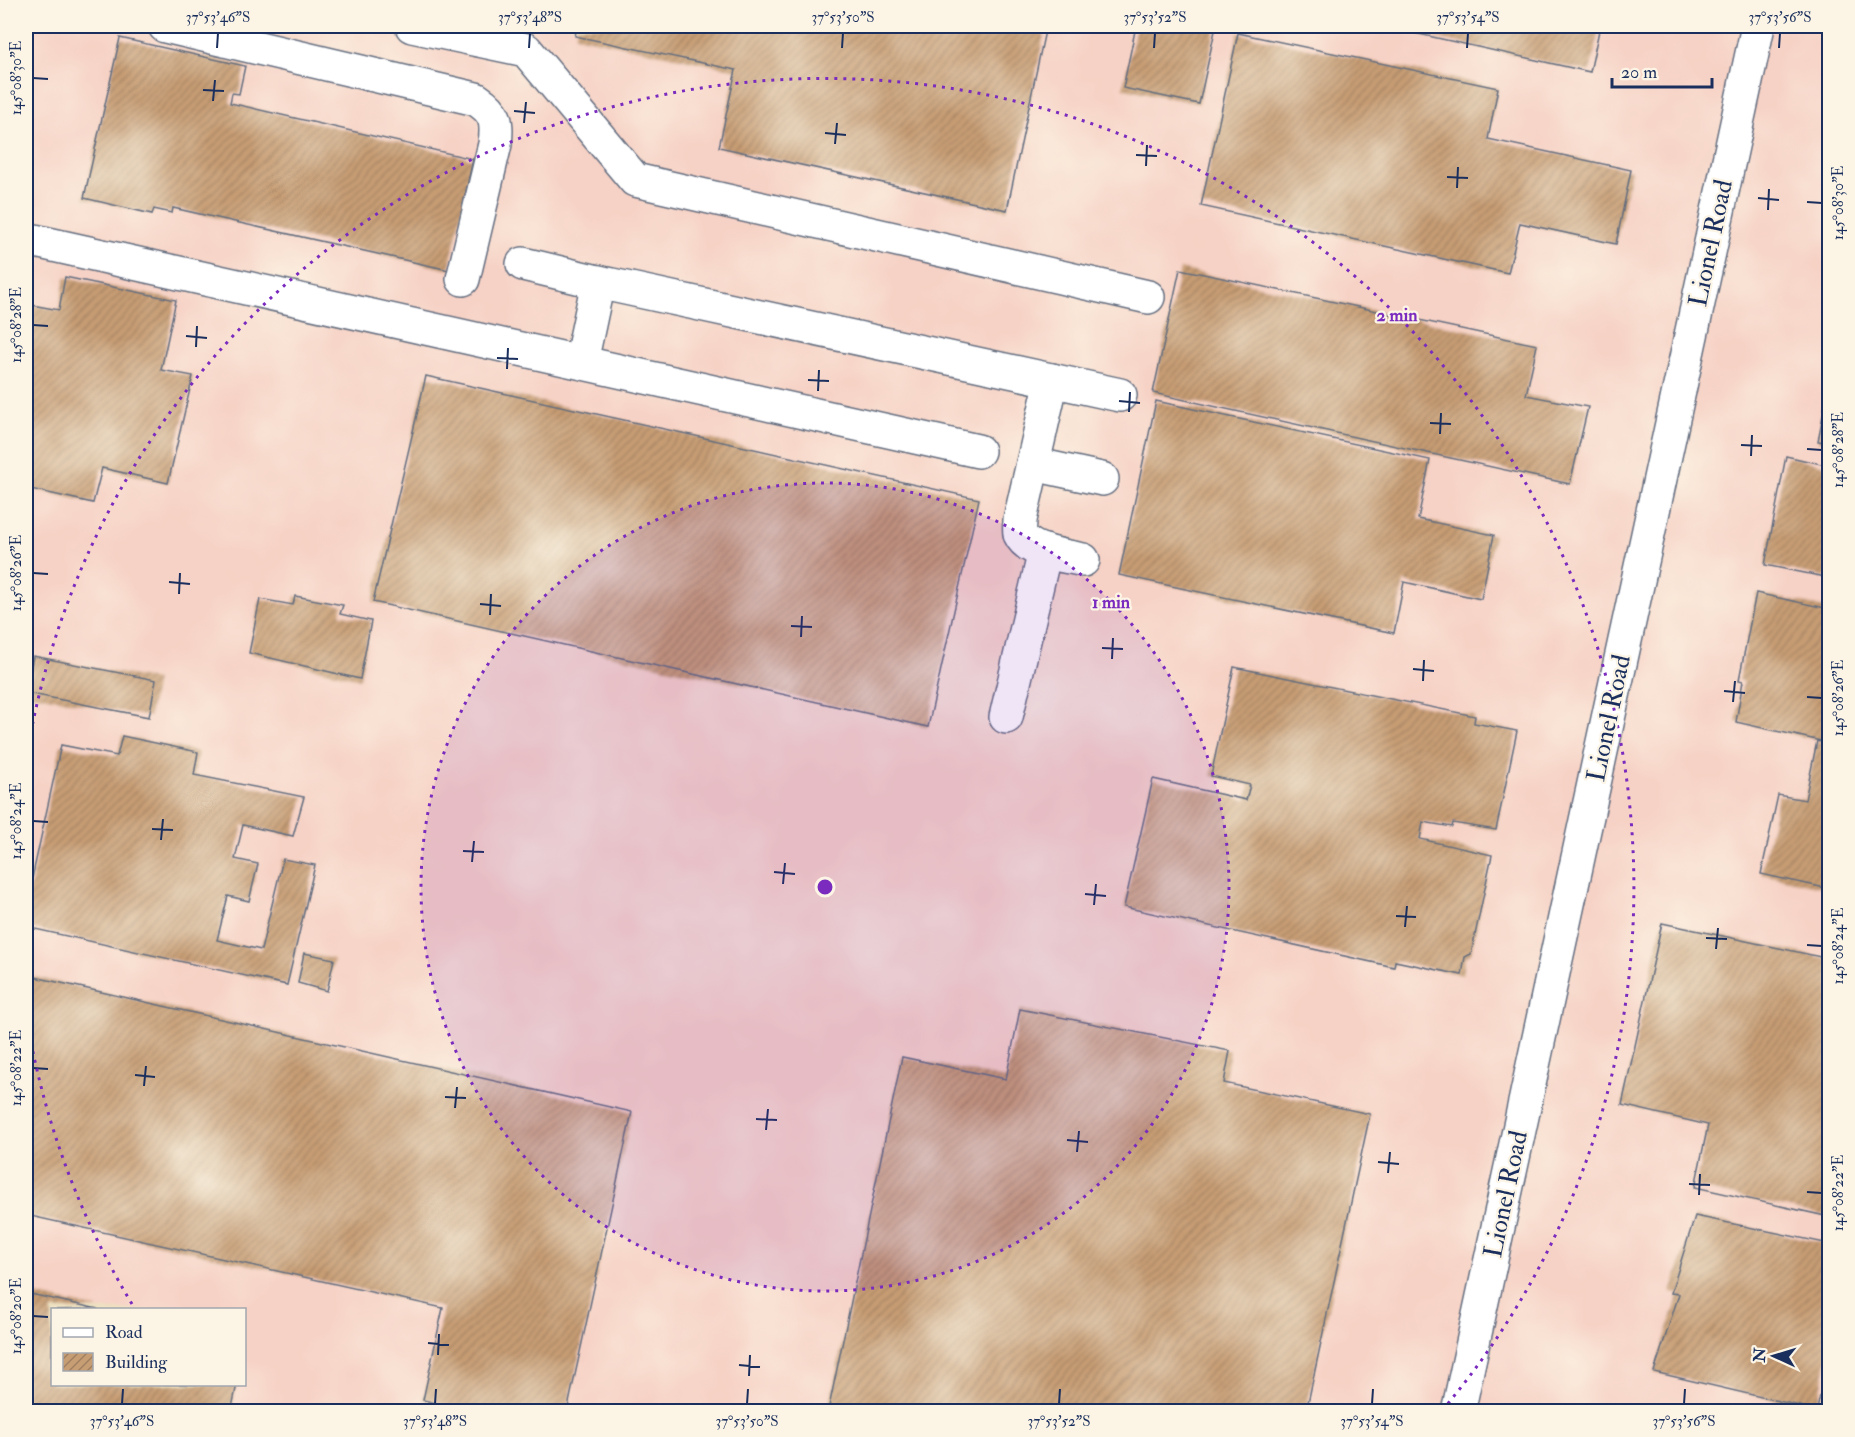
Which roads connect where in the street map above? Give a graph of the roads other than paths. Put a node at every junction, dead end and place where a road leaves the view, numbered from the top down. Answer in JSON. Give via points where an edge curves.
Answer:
{"nodes":[{"id":1,"x":165,"y":26,"type":"edge"},
{"id":2,"x":412,"y":26,"type":"edge"},
{"id":3,"x":1758,"y":26,"type":"edge"},
{"id":4,"x":528,"y":38,"type":"edge"},
{"id":5,"x":26,"y":239,"type":"edge"},
{"id":6,"x":524,"y":264,"type":"dead end"},
{"id":7,"x":463,"y":279,"type":"dead end"},
{"id":8,"x":598,"y":282,"type":"junction"},
{"id":9,"x":1148,"y":297,"type":"dead end"},
{"id":10,"x":581,"y":362,"type":"junction"},
{"id":11,"x":1052,"y":380,"type":"junction"},
{"id":12,"x":1120,"y":395,"type":"dead end"},
{"id":13,"x":978,"y":451,"type":"dead end"},
{"id":14,"x":1033,"y":464,"type":"junction"},
{"id":15,"x":1102,"y":479,"type":"dead end"},
{"id":16,"x":1045,"y":551,"type":"junction"},
{"id":17,"x":1083,"y":560,"type":"dead end"},
{"id":18,"x":1006,"y":717,"type":"dead end"},
{"id":19,"x":1458,"y":1412,"type":"edge"}],
"edges":[{"from":1,"to":7,"type":"street","via":[[476,99],[488,107],[495,117],[495,144]]},
{"from":2,"to":4,"type":"street"},
{"from":3,"to":19,"type":"street","name":"Lionel Road"},
{"from":4,"to":9,"type":"street","via":[[635,180]]},
{"from":5,"to":10,"type":"street"},
{"from":6,"to":8,"type":"street"},
{"from":8,"to":10,"type":"street"},
{"from":8,"to":11,"type":"street"},
{"from":10,"to":13,"type":"street"},
{"from":11,"to":12,"type":"street"},
{"from":11,"to":14,"type":"street"},
{"from":14,"to":15,"type":"street"},
{"from":14,"to":16,"type":"street","via":[[1019,532],[1026,543]]},
{"from":16,"to":17,"type":"street"},
{"from":16,"to":18,"type":"street"}]}
